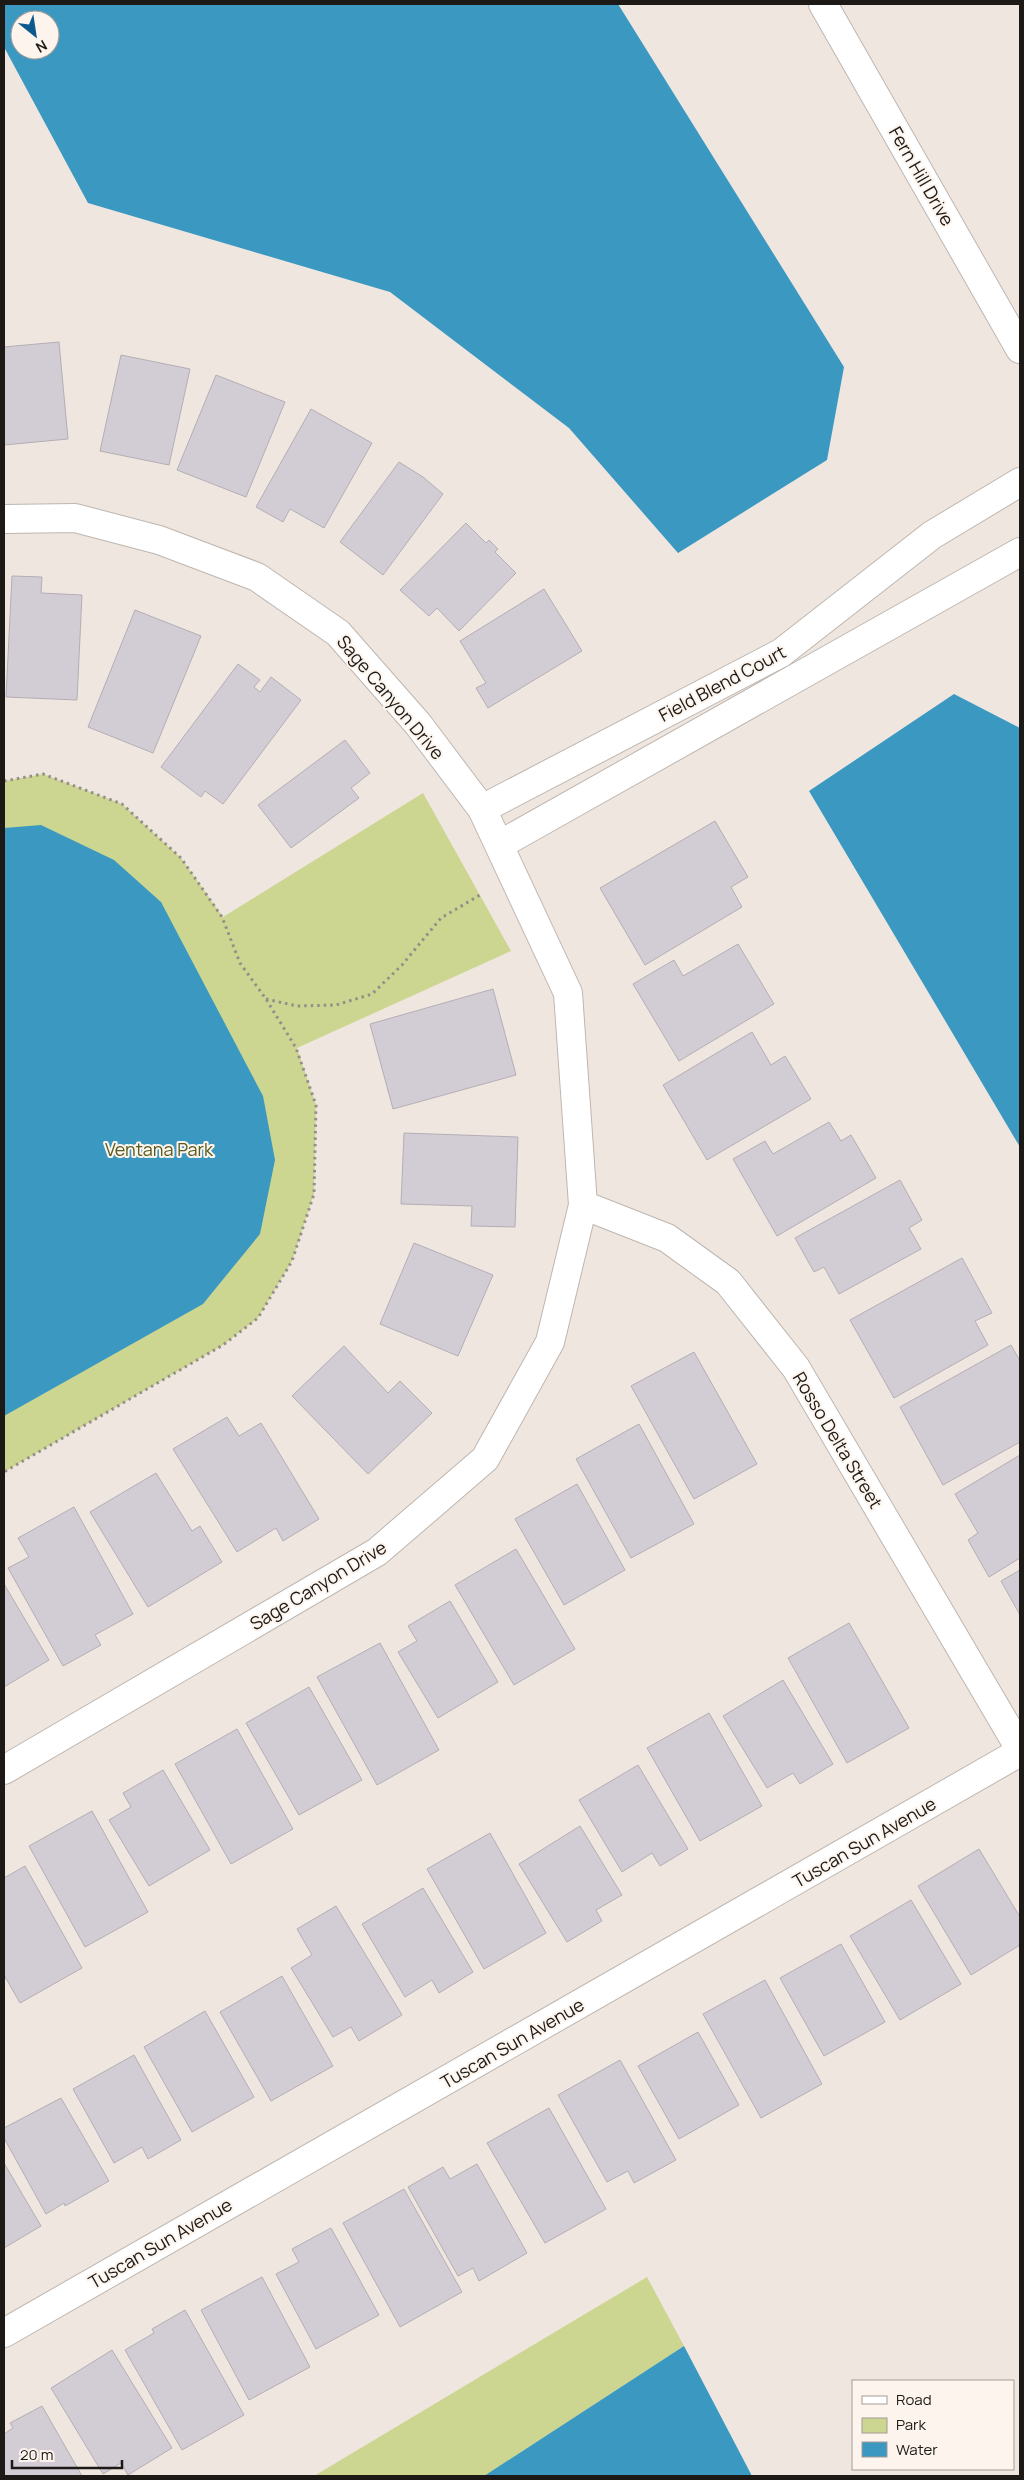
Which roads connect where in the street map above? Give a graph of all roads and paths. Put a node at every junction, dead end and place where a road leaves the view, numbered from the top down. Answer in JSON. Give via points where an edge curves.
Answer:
{"nodes":[{"id":1,"x":823,"y":4,"type":"edge"},
{"id":2,"x":1020,"y":349,"type":"edge"},
{"id":3,"x":1020,"y":482,"type":"edge"},
{"id":4,"x":4,"y":519,"type":"edge"},
{"id":5,"x":1020,"y":552,"type":"edge"},
{"id":6,"x":4,"y":781,"type":"edge"},
{"id":7,"x":482,"y":809,"type":"junction"},
{"id":8,"x":500,"y":844,"type":"junction"},
{"id":9,"x":480,"y":895,"type":"dead end"},
{"id":10,"x":266,"y":999,"type":"junction"},
{"id":11,"x":584,"y":1205,"type":"junction"},
{"id":12,"x":4,"y":1472,"type":"edge"},
{"id":13,"x":1020,"y":1751,"type":"edge"},
{"id":14,"x":4,"y":1770,"type":"edge"},
{"id":15,"x":4,"y":2333,"type":"edge"}],
"edges":[{"from":1,"to":2,"type":"street","name":"Fern Hill Drive"},
{"from":3,"to":7,"type":"street","name":"Field Blend Court","via":[[932,535],[781,653]]},
{"from":4,"to":7,"type":"street","name":"Sage Canyon Drive","via":[[75,518],[159,540],[257,577],[338,632],[418,724]]},
{"from":5,"to":8,"type":"street","name":"Field Blend Court"},
{"from":6,"to":10,"type":"path","via":[[42,774],[122,804],[181,858],[222,917],[240,963]]},
{"from":7,"to":8,"type":"street","name":"Sage Canyon Drive"},
{"from":8,"to":11,"type":"street","name":"Sage Canyon Drive","via":[[568,992]]},
{"from":9,"to":10,"type":"path","via":[[441,918],[402,965],[372,994],[336,1005],[297,1006]]},
{"from":10,"to":12,"type":"path","via":[[296,1048],[316,1105],[314,1194],[292,1261],[258,1318],[223,1345]]},
{"from":11,"to":13,"type":"street","name":"Rosso Delta Street","via":[[667,1238],[728,1282],[796,1368]]},
{"from":11,"to":14,"type":"street","name":"Sage Canyon Drive","via":[[550,1342],[486,1459],[377,1552]]},
{"from":13,"to":15,"type":"street","name":"Tuscan Sun Avenue"}]}
